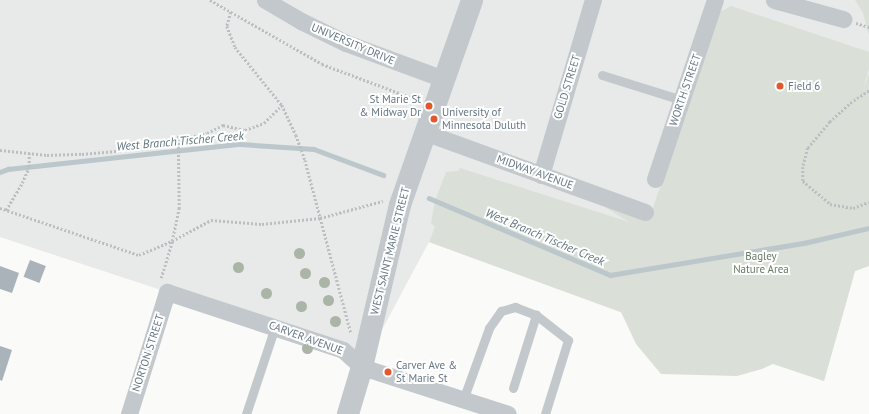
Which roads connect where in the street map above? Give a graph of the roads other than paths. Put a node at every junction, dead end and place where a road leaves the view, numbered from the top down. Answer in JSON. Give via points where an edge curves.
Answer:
{"nodes":[{"id":1,"x":265,"y":0,"type":"edge"},
{"id":2,"x":472,"y":0,"type":"edge"},
{"id":3,"x":594,"y":0,"type":"edge"},
{"id":4,"x":715,"y":0,"type":"edge"},
{"id":5,"x":774,"y":0,"type":"edge"},
{"id":6,"x":843,"y":19,"type":"dead end"},
{"id":7,"x":602,"y":75,"type":"dead end"},
{"id":8,"x":444,"y":79,"type":"junction"},
{"id":9,"x":682,"y":100,"type":"junction"},
{"id":10,"x":424,"y":132,"type":"junction"},
{"id":11,"x":541,"y":174,"type":"junction"},
{"id":12,"x":655,"y":179,"type":"dead end"},
{"id":13,"x":645,"y":212,"type":"dead end"},
{"id":14,"x":168,"y":292,"type":"joint"},
{"id":15,"x":536,"y":315,"type":"junction"},
{"id":16,"x":275,"y":327,"type":"junction"},
{"id":17,"x":362,"y":368,"type":"junction"},
{"id":18,"x":513,"y":388,"type":"dead end"},
{"id":19,"x":463,"y":400,"type":"junction"},
{"id":20,"x":129,"y":414,"type":"edge"},
{"id":21,"x":246,"y":414,"type":"edge"},
{"id":22,"x":348,"y":414,"type":"edge"},
{"id":23,"x":508,"y":414,"type":"edge"},
{"id":24,"x":545,"y":414,"type":"edge"}],
"edges":[{"from":1,"to":8,"type":"street","name":"UNIVERSITY DRIVE","via":[[346,43]]},
{"from":2,"to":8,"type":"street","name":"WEST SAINT MARIE STREET"},
{"from":3,"to":11,"type":"street","name":"GOLD STREET"},
{"from":4,"to":9,"type":"street","name":"WORTH STREET"},
{"from":5,"to":6,"type":"street"},
{"from":7,"to":9,"type":"lane"},
{"from":8,"to":10,"type":"street","name":"WEST SAINT MARIE STREET"},
{"from":9,"to":12,"type":"street","name":"WORTH STREET"},
{"from":10,"to":11,"type":"street","name":"MIDWAY AVENUE"},
{"from":10,"to":17,"type":"street","name":"WEST SAINT MARIE STREET","via":[[400,205]]},
{"from":11,"to":13,"type":"street","name":"MIDWAY AVENUE"},
{"from":14,"to":16,"type":"street","name":"CARVER AVENUE"},
{"from":14,"to":20,"type":"street","name":"NORTON STREET"},
{"from":15,"to":18,"type":"lane"},
{"from":15,"to":19,"type":"lane","via":[[515,307],[501,311],[490,328]]},
{"from":15,"to":24,"type":"lane","via":[[568,340]]},
{"from":16,"to":17,"type":"street","name":"CARVER AVENUE","via":[[344,350]]},
{"from":16,"to":21,"type":"lane"},
{"from":17,"to":19,"type":"street","name":"CARVER AVENUE"},
{"from":17,"to":22,"type":"street","name":"WEST SAINT MARIE STREET"},
{"from":19,"to":23,"type":"street","name":"CARVER AVENUE"}]}
